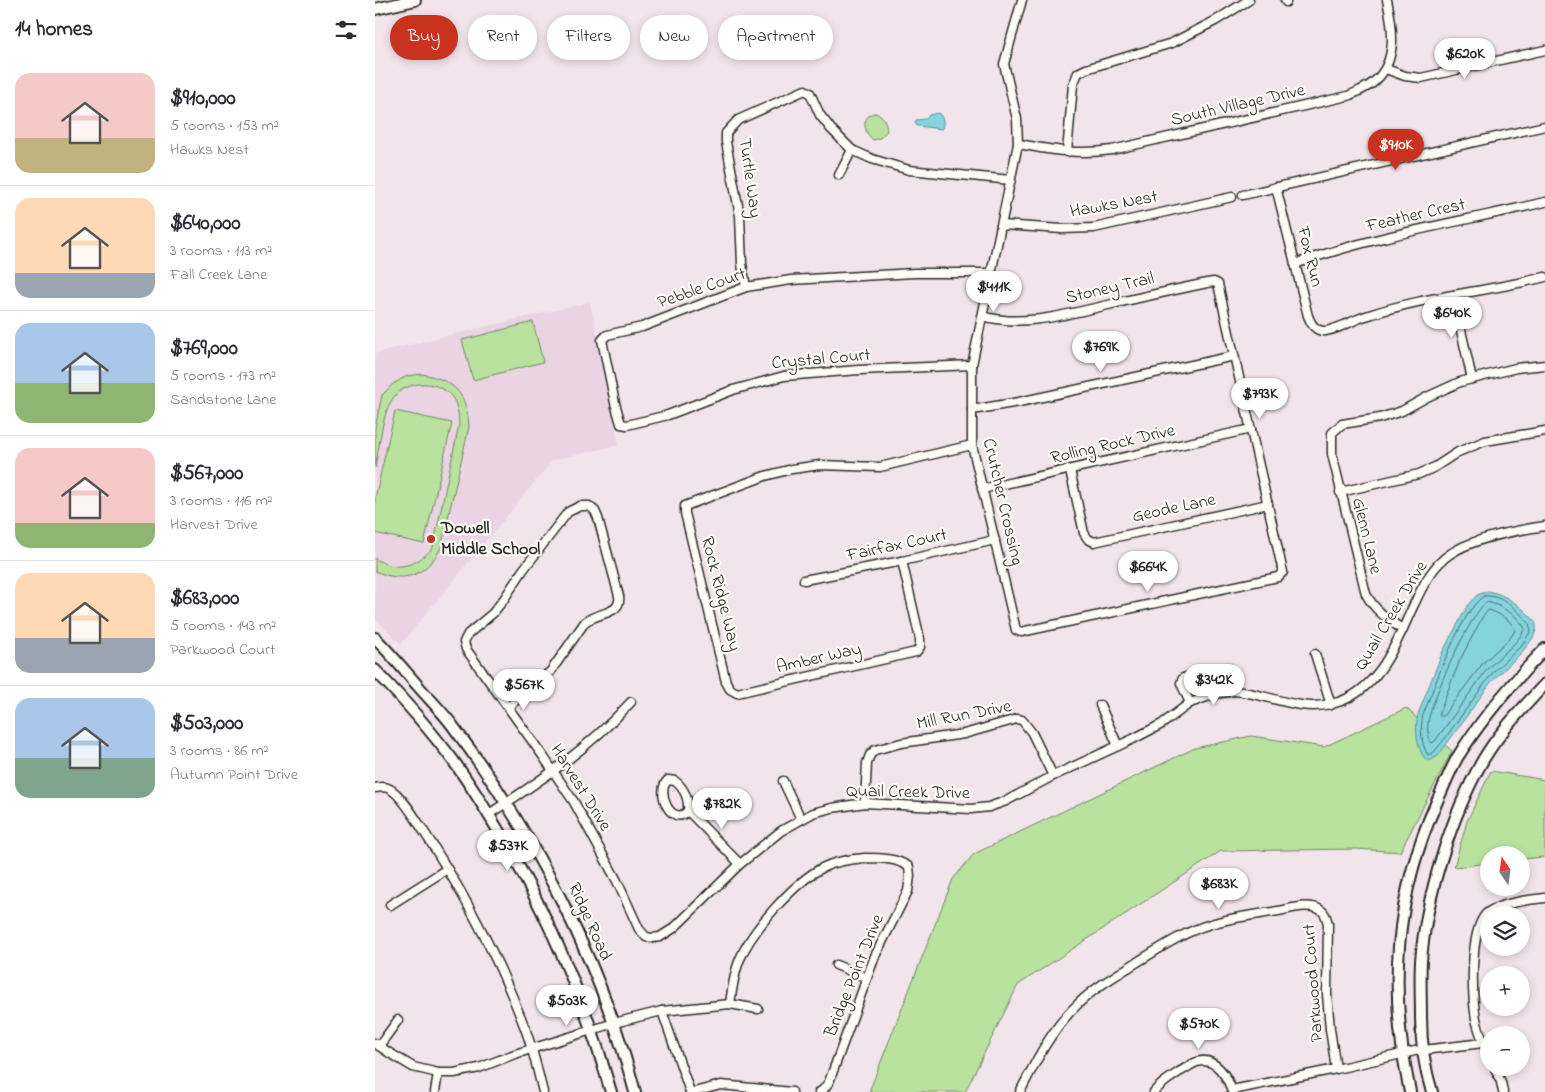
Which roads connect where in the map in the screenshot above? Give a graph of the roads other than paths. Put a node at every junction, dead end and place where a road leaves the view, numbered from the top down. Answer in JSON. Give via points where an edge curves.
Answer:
{"nodes":[{"id":1,"x":415,"y":0,"type":"edge"},
{"id":2,"x":1023,"y":0,"type":"edge"},
{"id":3,"x":1249,"y":0,"type":"edge"},
{"id":4,"x":1387,"y":0,"type":"edge"},
{"id":5,"x":375,"y":9,"type":"edge"},
{"id":6,"x":1545,"y":50,"type":"edge"},
{"id":7,"x":1386,"y":69,"type":"junction"},
{"id":8,"x":1545,"y":126,"type":"edge"},
{"id":9,"x":1018,"y":144,"type":"junction"},
{"id":10,"x":852,"y":150,"type":"junction"},
{"id":11,"x":1067,"y":152,"type":"junction"},
{"id":12,"x":839,"y":175,"type":"dead end"},
{"id":13,"x":1011,"y":180,"type":"junction"},
{"id":14,"x":1277,"y":188,"type":"junction"},
{"id":15,"x":1243,"y":195,"type":"dead end"},
{"id":16,"x":1232,"y":198,"type":"dead end"},
{"id":17,"x":1545,"y":202,"type":"edge"},
{"id":18,"x":1001,"y":224,"type":"junction"},
{"id":19,"x":1295,"y":264,"type":"junction"},
{"id":20,"x":991,"y":273,"type":"junction"},
{"id":21,"x":1545,"y":277,"type":"edge"},
{"id":22,"x":746,"y":287,"type":"junction"},
{"id":23,"x":1453,"y":295,"type":"junction"},
{"id":24,"x":983,"y":316,"type":"junction"},
{"id":25,"x":1321,"y":331,"type":"junction"},
{"id":26,"x":1319,"y":340,"type":"dead end"},
{"id":27,"x":1234,"y":356,"type":"junction"},
{"id":28,"x":972,"y":365,"type":"junction"},
{"id":29,"x":1545,"y":366,"type":"edge"},
{"id":30,"x":1472,"y":379,"type":"junction"},
{"id":31,"x":972,"y":410,"type":"junction"},
{"id":32,"x":621,"y":424,"type":"joint"},
{"id":33,"x":1251,"y":429,"type":"junction"},
{"id":34,"x":1545,"y":431,"type":"edge"},
{"id":35,"x":972,"y":446,"type":"junction"},
{"id":36,"x":1070,"y":470,"type":"junction"},
{"id":37,"x":982,"y":488,"type":"junction"},
{"id":38,"x":1340,"y":492,"type":"junction"},
{"id":39,"x":1268,"y":504,"type":"junction"},
{"id":40,"x":1545,"y":526,"type":"edge"},
{"id":41,"x":995,"y":540,"type":"junction"},
{"id":42,"x":902,"y":561,"type":"junction"},
{"id":43,"x":804,"y":580,"type":"dead end"},
{"id":44,"x":1403,"y":630,"type":"junction"},
{"id":45,"x":375,"y":638,"type":"edge"},
{"id":46,"x":1545,"y":649,"type":"edge"},
{"id":47,"x":1315,"y":654,"type":"dead end"},
{"id":48,"x":375,"y":670,"type":"edge"},
{"id":49,"x":1545,"y":684,"type":"edge"},
{"id":50,"x":730,"y":689,"type":"joint"},
{"id":51,"x":1234,"y":691,"type":"junction"},
{"id":52,"x":631,"y":702,"type":"dead end"},
{"id":53,"x":1190,"y":703,"type":"junction"},
{"id":54,"x":1100,"y":705,"type":"dead end"},
{"id":55,"x":1331,"y":705,"type":"junction"},
{"id":56,"x":508,"y":708,"type":"junction"},
{"id":57,"x":1118,"y":746,"type":"junction"},
{"id":58,"x":553,"y":772,"type":"junction"},
{"id":59,"x":1053,"y":776,"type":"junction"},
{"id":60,"x":783,"y":781,"type":"dead end"},
{"id":61,"x":378,"y":788,"type":"edge"},
{"id":62,"x":506,"y":803,"type":"junction"},
{"id":63,"x":865,"y":803,"type":"junction"},
{"id":64,"x":688,"y":811,"type":"junction"},
{"id":65,"x":489,"y":814,"type":"junction"},
{"id":66,"x":801,"y":819,"type":"junction"},
{"id":67,"x":740,"y":864,"type":"junction"},
{"id":68,"x":447,"y":869,"type":"junction"},
{"id":69,"x":1545,"y":898,"type":"edge"},
{"id":70,"x":390,"y":905,"type":"dead end"},
{"id":71,"x":646,"y":937,"type":"joint"},
{"id":72,"x":836,"y":965,"type":"dead end"},
{"id":73,"x":867,"y":978,"type":"junction"},
{"id":74,"x":729,"y":1004,"type":"junction"},
{"id":75,"x":759,"y":1009,"type":"dead end"},
{"id":76,"x":662,"y":1012,"type":"junction"},
{"id":77,"x":398,"y":1020,"type":"dead end"},
{"id":78,"x":614,"y":1023,"type":"junction"},
{"id":79,"x":593,"y":1031,"type":"junction"},
{"id":80,"x":1480,"y":1032,"type":"edge"},
{"id":81,"x":1480,"y":1043,"type":"edge"},
{"id":82,"x":377,"y":1044,"type":"edge"},
{"id":83,"x":532,"y":1048,"type":"junction"},
{"id":84,"x":1422,"y":1050,"type":"junction"},
{"id":85,"x":1403,"y":1054,"type":"junction"},
{"id":86,"x":1337,"y":1069,"type":"junction"},
{"id":87,"x":438,"y":1073,"type":"junction"},
{"id":88,"x":1498,"y":1076,"type":"edge"},
{"id":89,"x":1233,"y":1091,"type":"edge"},
{"id":90,"x":435,"y":1092,"type":"edge"},
{"id":91,"x":543,"y":1092,"type":"edge"},
{"id":92,"x":611,"y":1092,"type":"edge"},
{"id":93,"x":635,"y":1092,"type":"edge"},
{"id":94,"x":692,"y":1092,"type":"edge"},
{"id":95,"x":792,"y":1092,"type":"edge"},
{"id":96,"x":819,"y":1092,"type":"edge"},
{"id":97,"x":1020,"y":1092,"type":"edge"},
{"id":98,"x":1154,"y":1092,"type":"edge"},
{"id":99,"x":1410,"y":1092,"type":"edge"},
{"id":100,"x":1432,"y":1092,"type":"edge"},
{"id":101,"x":1503,"y":1092,"type":"edge"}],
"edges":[{"from":1,"to":5,"type":"main road"},
{"from":2,"to":9,"type":"street","name":"Crutcher Crossing","via":[[1003,64],[1017,119]]},
{"from":3,"to":11,"type":"street","via":[[1171,43],[1078,73],[1073,84]]},
{"from":4,"to":7,"type":"street","via":[[1392,42]]},
{"from":6,"to":7,"type":"street","via":[[1421,78]]},
{"from":7,"to":11,"type":"street","name":"South Village Drive","via":[[1374,83],[1348,96],[1112,150]]},
{"from":8,"to":14,"type":"street"},
{"from":9,"to":11,"type":"street","name":"South Village Drive"},
{"from":9,"to":13,"type":"street","name":"Crutcher Crossing"},
{"from":10,"to":12,"type":"street"},
{"from":10,"to":13,"type":"street","name":"Turtle Way","via":[[909,170]]},
{"from":10,"to":22,"type":"street","name":"Turtle Way","via":[[820,115],[810,93],[805,90],[731,126],[726,133],[726,142],[740,216]]},
{"from":13,"to":18,"type":"street","name":"Crutcher Crossing"},
{"from":14,"to":15,"type":"street"},
{"from":14,"to":19,"type":"street","name":"Fox Run"},
{"from":16,"to":18,"type":"street","name":"Hawks Nest","via":[[1094,228]]},
{"from":17,"to":19,"type":"street","name":"Feather Crest","via":[[1331,251]]},
{"from":18,"to":20,"type":"street","name":"Crutcher Crossing"},
{"from":19,"to":25,"type":"street","name":"Fox Run","via":[[1311,323]]},
{"from":20,"to":22,"type":"street","name":"Pebble Court","via":[[826,278]]},
{"from":20,"to":24,"type":"street","name":"Crutcher Crossing"},
{"from":21,"to":23,"type":"street"},
{"from":22,"to":32,"type":"street","name":"Pebble Court","via":[[642,327],[607,335],[602,340]]},
{"from":23,"to":25,"type":"street","via":[[1387,309],[1332,330]]},
{"from":23,"to":30,"type":"street"},
{"from":24,"to":27,"type":"street","name":"Stoney Trail","via":[[996,320],[1045,319],[1214,282],[1218,284]]},
{"from":24,"to":28,"type":"street","name":"Crutcher Crossing"},
{"from":25,"to":26,"type":"street"},
{"from":27,"to":31,"type":"street"},
{"from":27,"to":33,"type":"street"},
{"from":28,"to":31,"type":"street","name":"Crutcher Crossing"},
{"from":28,"to":32,"type":"street","name":"Crystal Court","via":[[785,376],[733,390],[668,415],[627,426]]},
{"from":29,"to":30,"type":"street","via":[[1516,368]]},
{"from":30,"to":38,"type":"street","name":"Glenn Lane","via":[[1446,387],[1402,411],[1342,424],[1332,433],[1331,454]]},
{"from":31,"to":35,"type":"street","name":"Crutcher Crossing"},
{"from":33,"to":36,"type":"street","name":"Rolling Rock Drive"},
{"from":33,"to":39,"type":"street"},
{"from":34,"to":38,"type":"street","via":[[1485,441],[1419,474]]},
{"from":35,"to":37,"type":"street","name":"Crutcher Crossing"},
{"from":35,"to":50,"type":"street","name":"Rock Ridge Way","via":[[880,467],[819,464],[792,469],[685,506]]},
{"from":36,"to":37,"type":"street","name":"Rolling Rock Drive"},
{"from":36,"to":39,"type":"street","name":"Geode Lane","via":[[1084,533],[1095,542]]},
{"from":37,"to":41,"type":"street","name":"Crutcher Crossing"},
{"from":38,"to":44,"type":"street","name":"Glenn Lane","via":[[1366,594],[1381,615]]},
{"from":39,"to":41,"type":"street","name":"Crutcher Crossing","via":[[1283,572],[1278,577],[1021,632],[1016,630]]},
{"from":40,"to":44,"type":"street","name":"Quail Creek Drive","via":[[1467,545],[1449,555],[1427,579]]},
{"from":41,"to":42,"type":"street","name":"Fairfax Court"},
{"from":42,"to":43,"type":"street","name":"Fairfax Court"},
{"from":42,"to":50,"type":"street","name":"Amber Way","via":[[920,639],[916,652],[737,693]]},
{"from":44,"to":55,"type":"street","name":"Quail Creek Drive","via":[[1375,677],[1346,700]]},
{"from":45,"to":62,"type":"main road","name":"Ridge Road","via":[[455,728]]},
{"from":46,"to":85,"type":"main road","via":[[1499,700],[1461,752],[1424,830],[1411,872],[1398,949],[1396,985]]},
{"from":47,"to":55,"type":"street"},
{"from":48,"to":65,"type":"main road","via":[[418,716]]},
{"from":49,"to":84,"type":"main road","via":[[1512,718],[1483,761],[1444,851],[1429,907],[1422,951]]},
{"from":51,"to":53,"type":"street","name":"Quail Creek Drive"},
{"from":51,"to":53,"type":"street","via":[[1233,675],[1228,668],[1204,672],[1183,678],[1181,682]]},
{"from":51,"to":55,"type":"street","name":"Quail Creek Drive","via":[[1251,692],[1300,706]]},
{"from":52,"to":58,"type":"street","via":[[596,738]]},
{"from":53,"to":57,"type":"street","name":"Quail Creek Drive","via":[[1161,724]]},
{"from":54,"to":57,"type":"street"},
{"from":56,"to":56,"type":"street","name":"Harvest Drive","via":[[551,671],[585,622],[614,610],[620,602],[598,518],[592,508],[585,505],[574,508],[563,518],[493,613],[465,638],[466,649]]},
{"from":56,"to":58,"type":"street","name":"Harvest Drive"},
{"from":57,"to":59,"type":"street","name":"Quail Creek Drive"},
{"from":58,"to":62,"type":"street"},
{"from":58,"to":71,"type":"street","name":"Harvest Drive","via":[[592,833],[639,929]]},
{"from":59,"to":63,"type":"street","name":"Quail Creek Drive","via":[[1005,801],[971,810]]},
{"from":59,"to":63,"type":"street","name":"Mill Run Drive","via":[[1022,720],[1007,720],[964,734],[875,750],[867,763]]},
{"from":60,"to":66,"type":"street"},
{"from":61,"to":68,"type":"street","via":[[389,788],[405,805]]},
{"from":62,"to":65,"type":"street"},
{"from":62,"to":78,"type":"main road","name":"Ridge Road","via":[[551,879]]},
{"from":63,"to":66,"type":"street","name":"Quail Creek Drive","via":[[832,808]]},
{"from":64,"to":64,"type":"street","via":[[679,817],[671,812],[662,789],[667,780],[675,781],[682,789],[688,801]]},
{"from":64,"to":67,"type":"street"},
{"from":65,"to":79,"type":"main road","via":[[547,920]]},
{"from":66,"to":67,"type":"street","name":"Quail Creek Drive"},
{"from":67,"to":71,"type":"street","name":"Quail Creek Drive","via":[[666,934]]},
{"from":68,"to":70,"type":"street"},
{"from":68,"to":83,"type":"street","via":[[496,962]]},
{"from":69,"to":80,"type":"street","via":[[1496,908],[1486,914],[1478,928],[1473,987]]},
{"from":72,"to":73,"type":"street"},
{"from":73,"to":74,"type":"street","name":"Bridge Point Drive","via":[[908,891],[909,867],[904,863],[861,858],[833,864],[804,880],[766,919],[749,942],[736,969]]},
{"from":73,"to":96,"type":"street","name":"Bridge Point Drive","via":[[829,1082]]},
{"from":74,"to":75,"type":"street"},
{"from":74,"to":76,"type":"street"},
{"from":76,"to":78,"type":"street"},
{"from":76,"to":94,"type":"street"},
{"from":77,"to":82,"type":"street"},
{"from":78,"to":79,"type":"street"},
{"from":78,"to":93,"type":"main road","name":"Ridge Road"},
{"from":79,"to":83,"type":"street"},
{"from":79,"to":92,"type":"main road"},
{"from":81,"to":84,"type":"street"},
{"from":82,"to":87,"type":"street","via":[[413,1067]]},
{"from":83,"to":87,"type":"street","via":[[479,1068]]},
{"from":83,"to":91,"type":"street"},
{"from":84,"to":85,"type":"street"},
{"from":84,"to":100,"type":"main road"},
{"from":85,"to":86,"type":"street"},
{"from":85,"to":99,"type":"main road"},
{"from":86,"to":89,"type":"street"},
{"from":86,"to":97,"type":"street","name":"Parkwood Court","via":[[1327,994],[1327,918],[1322,910],[1298,907],[1196,929],[1102,985],[1077,1004],[1059,1024]]},
{"from":87,"to":90,"type":"street"},
{"from":88,"to":101,"type":"street"},
{"from":89,"to":98,"type":"street","via":[[1218,1067],[1203,1061],[1166,1080]]},
{"from":94,"to":95,"type":"street","via":[[721,1085]]}]}
